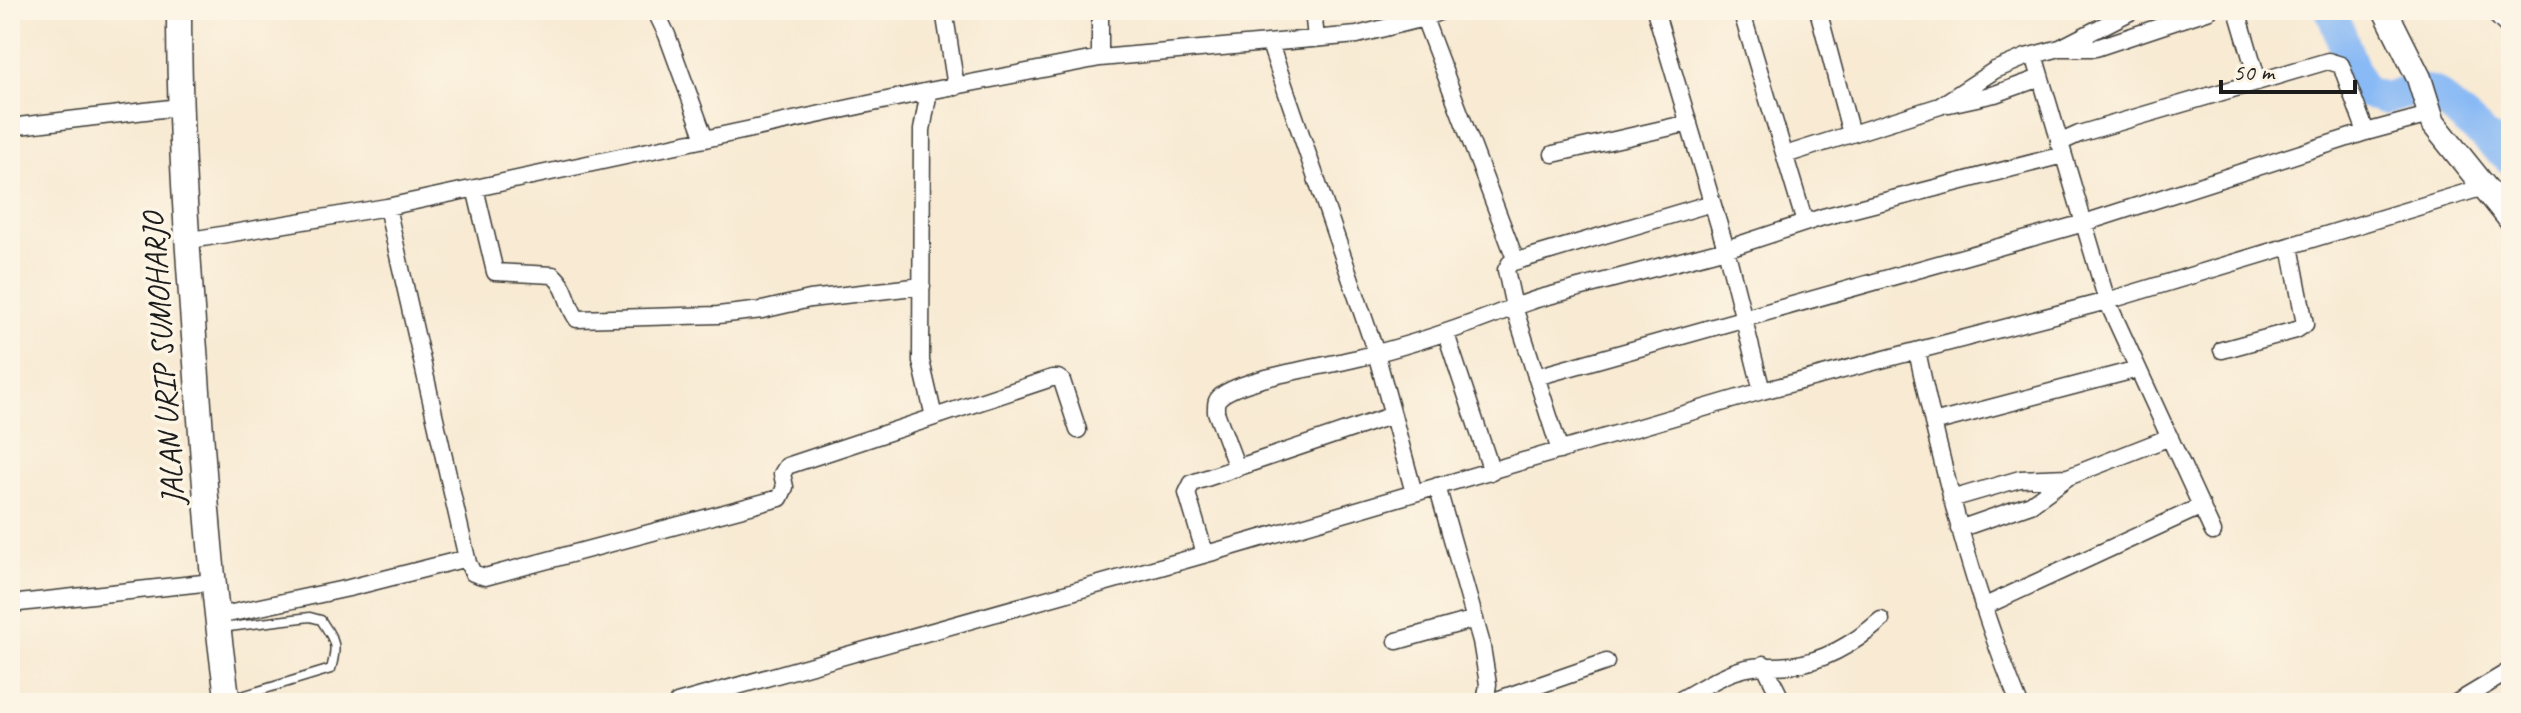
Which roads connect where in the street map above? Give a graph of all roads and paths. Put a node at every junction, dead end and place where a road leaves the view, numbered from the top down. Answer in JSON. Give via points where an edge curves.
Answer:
{"nodes":[{"id":1,"x":179,"y":10,"type":"edge"},
{"id":2,"x":655,"y":10,"type":"edge"},
{"id":3,"x":944,"y":10,"type":"edge"},
{"id":4,"x":1100,"y":10,"type":"edge"},
{"id":5,"x":1313,"y":10,"type":"edge"},
{"id":6,"x":1444,"y":10,"type":"edge"},
{"id":7,"x":1655,"y":10,"type":"edge"},
{"id":8,"x":1741,"y":10,"type":"edge"},
{"id":9,"x":1818,"y":10,"type":"edge"},
{"id":10,"x":2134,"y":10,"type":"edge"},
{"id":11,"x":2210,"y":10,"type":"edge"},
{"id":12,"x":2237,"y":10,"type":"edge"},
{"id":13,"x":2385,"y":10,"type":"edge"},
{"id":14,"x":2491,"y":10,"type":"edge"},
{"id":15,"x":1424,"y":18,"type":"junction"},
{"id":16,"x":2511,"y":30,"type":"edge"},
{"id":17,"x":1316,"y":39,"type":"junction"},
{"id":18,"x":1270,"y":44,"type":"junction"},
{"id":19,"x":2060,"y":48,"type":"junction"},
{"id":20,"x":2034,"y":55,"type":"junction"},
{"id":21,"x":1100,"y":58,"type":"junction"},
{"id":22,"x":2040,"y":78,"type":"junction"},
{"id":23,"x":2258,"y":81,"type":"junction"},
{"id":24,"x":956,"y":87,"type":"junction"},
{"id":25,"x":929,"y":91,"type":"junction"},
{"id":26,"x":1940,"y":106,"type":"junction"},
{"id":27,"x":179,"y":107,"type":"junction"},
{"id":28,"x":2429,"y":109,"type":"junction"},
{"id":29,"x":1689,"y":123,"type":"junction"},
{"id":30,"x":10,"y":127,"type":"edge"},
{"id":31,"x":2366,"y":132,"type":"junction"},
{"id":32,"x":1851,"y":134,"type":"junction"},
{"id":33,"x":705,"y":139,"type":"junction"},
{"id":34,"x":2061,"y":149,"type":"junction"},
{"id":35,"x":1553,"y":154,"type":"dead end"},
{"id":36,"x":1785,"y":155,"type":"junction"},
{"id":37,"x":2484,"y":187,"type":"junction"},
{"id":38,"x":475,"y":188,"type":"junction"},
{"id":39,"x":1712,"y":203,"type":"junction"},
{"id":40,"x":387,"y":207,"type":"junction"},
{"id":41,"x":2511,"y":220,"type":"edge"},
{"id":42,"x":1805,"y":223,"type":"junction"},
{"id":43,"x":2084,"y":223,"type":"junction"},
{"id":44,"x":185,"y":241,"type":"junction"},
{"id":45,"x":2290,"y":246,"type":"junction"},
{"id":46,"x":1726,"y":249,"type":"junction"},
{"id":47,"x":1516,"y":261,"type":"junction"},
{"id":48,"x":922,"y":286,"type":"junction"},
{"id":49,"x":2107,"y":301,"type":"junction"},
{"id":50,"x":1514,"y":307,"type":"junction"},
{"id":51,"x":1744,"y":318,"type":"junction"},
{"id":52,"x":1446,"y":334,"type":"junction"},
{"id":53,"x":2222,"y":350,"type":"dead end"},
{"id":54,"x":1917,"y":351,"type":"junction"},
{"id":55,"x":1376,"y":353,"type":"junction"},
{"id":56,"x":2138,"y":369,"type":"junction"},
{"id":57,"x":1536,"y":377,"type":"junction"},
{"id":58,"x":1762,"y":391,"type":"junction"},
{"id":59,"x":1393,"y":415,"type":"junction"},
{"id":60,"x":934,"y":417,"type":"junction"},
{"id":61,"x":1933,"y":423,"type":"junction"},
{"id":62,"x":1078,"y":430,"type":"dead end"},
{"id":63,"x":2170,"y":437,"type":"junction"},
{"id":64,"x":1560,"y":451,"type":"junction"},
{"id":65,"x":1237,"y":468,"type":"junction"},
{"id":66,"x":1492,"y":472,"type":"junction"},
{"id":67,"x":2068,"y":477,"type":"junction"},
{"id":68,"x":1437,"y":486,"type":"junction"},
{"id":69,"x":1414,"y":493,"type":"junction"},
{"id":70,"x":1951,"y":499,"type":"junction"},
{"id":71,"x":2202,"y":506,"type":"junction"},
{"id":72,"x":1959,"y":529,"type":"junction"},
{"id":73,"x":2213,"y":532,"type":"dead end"},
{"id":74,"x":1205,"y":554,"type":"junction"},
{"id":75,"x":467,"y":558,"type":"junction"},
{"id":76,"x":212,"y":582,"type":"junction"},
{"id":77,"x":10,"y":604,"type":"edge"},
{"id":78,"x":1983,"y":607,"type":"junction"},
{"id":79,"x":1475,"y":619,"type":"junction"},
{"id":80,"x":1881,"y":620,"type":"dead end"},
{"id":81,"x":218,"y":622,"type":"junction"},
{"id":82,"x":1397,"y":641,"type":"dead end"},
{"id":83,"x":1606,"y":662,"type":"dead end"},
{"id":84,"x":1764,"y":664,"type":"junction"},
{"id":85,"x":2511,"y":670,"type":"edge"},
{"id":86,"x":715,"y":698,"type":"edge"},
{"id":87,"x":228,"y":702,"type":"edge"},
{"id":88,"x":677,"y":703,"type":"edge"},
{"id":89,"x":1486,"y":703,"type":"edge"},
{"id":90,"x":1674,"y":703,"type":"edge"},
{"id":91,"x":1783,"y":703,"type":"edge"},
{"id":92,"x":2019,"y":703,"type":"edge"},
{"id":93,"x":2456,"y":703,"type":"edge"}],
"edges":[{"from":1,"to":27,"type":"main road","name":"JALAN URIP SUMOHARJO"},
{"from":2,"to":33,"type":"street"},
{"from":3,"to":24,"type":"street"},
{"from":4,"to":21,"type":"street"},
{"from":5,"to":17,"type":"street"},
{"from":6,"to":15,"type":"street"},
{"from":7,"to":29,"type":"street"},
{"from":8,"to":36,"type":"street"},
{"from":9,"to":32,"type":"street"},
{"from":10,"to":19,"type":"street"},
{"from":11,"to":19,"type":"street","via":[[2096,48]]},
{"from":12,"to":23,"type":"street"},
{"from":13,"to":28,"type":"main road"},
{"from":14,"to":16,"type":"street"},
{"from":15,"to":17,"type":"street"},
{"from":15,"to":47,"type":"street"},
{"from":17,"to":18,"type":"street"},
{"from":18,"to":21,"type":"street"},
{"from":18,"to":55,"type":"street"},
{"from":19,"to":20,"type":"street"},
{"from":20,"to":22,"type":"street"},
{"from":20,"to":26,"type":"street","via":[[1995,70]]},
{"from":21,"to":24,"type":"street"},
{"from":22,"to":26,"type":"street"},
{"from":22,"to":34,"type":"street"},
{"from":23,"to":31,"type":"street","via":[[2336,61]]},
{"from":23,"to":34,"type":"street","via":[[2079,134]]},
{"from":24,"to":25,"type":"street"},
{"from":25,"to":33,"type":"street"},
{"from":25,"to":48,"type":"street","via":[[922,130]]},
{"from":26,"to":32,"type":"street"},
{"from":27,"to":30,"type":"street"},
{"from":27,"to":44,"type":"main road","name":"JALAN URIP SUMOHARJO"},
{"from":28,"to":31,"type":"street"},
{"from":28,"to":37,"type":"main road","via":[[2444,139]]},
{"from":29,"to":35,"type":"street"},
{"from":29,"to":39,"type":"street"},
{"from":31,"to":43,"type":"street"},
{"from":32,"to":36,"type":"street"},
{"from":33,"to":38,"type":"street"},
{"from":34,"to":42,"type":"street"},
{"from":34,"to":43,"type":"street"},
{"from":36,"to":42,"type":"street"},
{"from":37,"to":41,"type":"main road"},
{"from":37,"to":45,"type":"street"},
{"from":38,"to":40,"type":"street"},
{"from":38,"to":48,"type":"street","via":[[495,272],[553,275],[567,292],[577,319],[733,314]]},
{"from":39,"to":46,"type":"street"},
{"from":39,"to":47,"type":"street"},
{"from":40,"to":44,"type":"street"},
{"from":40,"to":75,"type":"street"},
{"from":42,"to":46,"type":"street"},
{"from":43,"to":49,"type":"street"},
{"from":43,"to":51,"type":"street"},
{"from":44,"to":76,"type":"main road","name":"JALAN URIP SUMOHARJO"},
{"from":45,"to":49,"type":"street"},
{"from":45,"to":53,"type":"street","via":[[2305,324]]},
{"from":46,"to":50,"type":"street"},
{"from":46,"to":51,"type":"street"},
{"from":47,"to":50,"type":"street","via":[[1506,270]]},
{"from":48,"to":60,"type":"street","via":[[921,361]]},
{"from":49,"to":54,"type":"street"},
{"from":49,"to":56,"type":"street"},
{"from":50,"to":52,"type":"street"},
{"from":50,"to":57,"type":"street"},
{"from":51,"to":57,"type":"street"},
{"from":51,"to":58,"type":"street"},
{"from":52,"to":55,"type":"street"},
{"from":52,"to":66,"type":"street"},
{"from":54,"to":58,"type":"street"},
{"from":54,"to":61,"type":"street"},
{"from":55,"to":59,"type":"street"},
{"from":55,"to":65,"type":"street","via":[[1255,382],[1218,398],[1216,412]]},
{"from":56,"to":61,"type":"street"},
{"from":56,"to":63,"type":"street"},
{"from":57,"to":64,"type":"street"},
{"from":58,"to":64,"type":"street"},
{"from":59,"to":65,"type":"street"},
{"from":59,"to":69,"type":"street"},
{"from":60,"to":62,"type":"street","via":[[1058,378]]},
{"from":60,"to":75,"type":"street","via":[[787,466],[780,498],[485,577],[473,573]]},
{"from":61,"to":70,"type":"street"},
{"from":63,"to":67,"type":"street"},
{"from":63,"to":71,"type":"street"},
{"from":64,"to":66,"type":"street"},
{"from":65,"to":74,"type":"street","via":[[1188,487]]},
{"from":66,"to":68,"type":"street"},
{"from":67,"to":70,"type":"street","via":[[2020,479]]},
{"from":67,"to":72,"type":"street","via":[[2031,504]]},
{"from":68,"to":69,"type":"street"},
{"from":68,"to":79,"type":"street"},
{"from":69,"to":74,"type":"street"},
{"from":70,"to":72,"type":"street"},
{"from":71,"to":73,"type":"street"},
{"from":71,"to":78,"type":"street"},
{"from":72,"to":78,"type":"street"},
{"from":74,"to":86,"type":"street"},
{"from":75,"to":81,"type":"street"},
{"from":76,"to":77,"type":"street"},
{"from":76,"to":81,"type":"main road","name":"JALAN URIP SUMOHARJO"},
{"from":78,"to":92,"type":"street"},
{"from":79,"to":82,"type":"street"},
{"from":79,"to":89,"type":"street","via":[[1488,684]]},
{"from":80,"to":84,"type":"street","via":[[1846,646],[1808,662]]},
{"from":81,"to":87,"type":"main road","name":"JALAN URIP SUMOHARJO"},
{"from":81,"to":87,"type":"lane","via":[[310,617],[321,620],[335,641],[331,669]]},
{"from":83,"to":89,"type":"street"},
{"from":84,"to":90,"type":"street","via":[[1735,671]]},
{"from":84,"to":91,"type":"street"},
{"from":85,"to":93,"type":"street"},
{"from":86,"to":88,"type":"street"}]}
